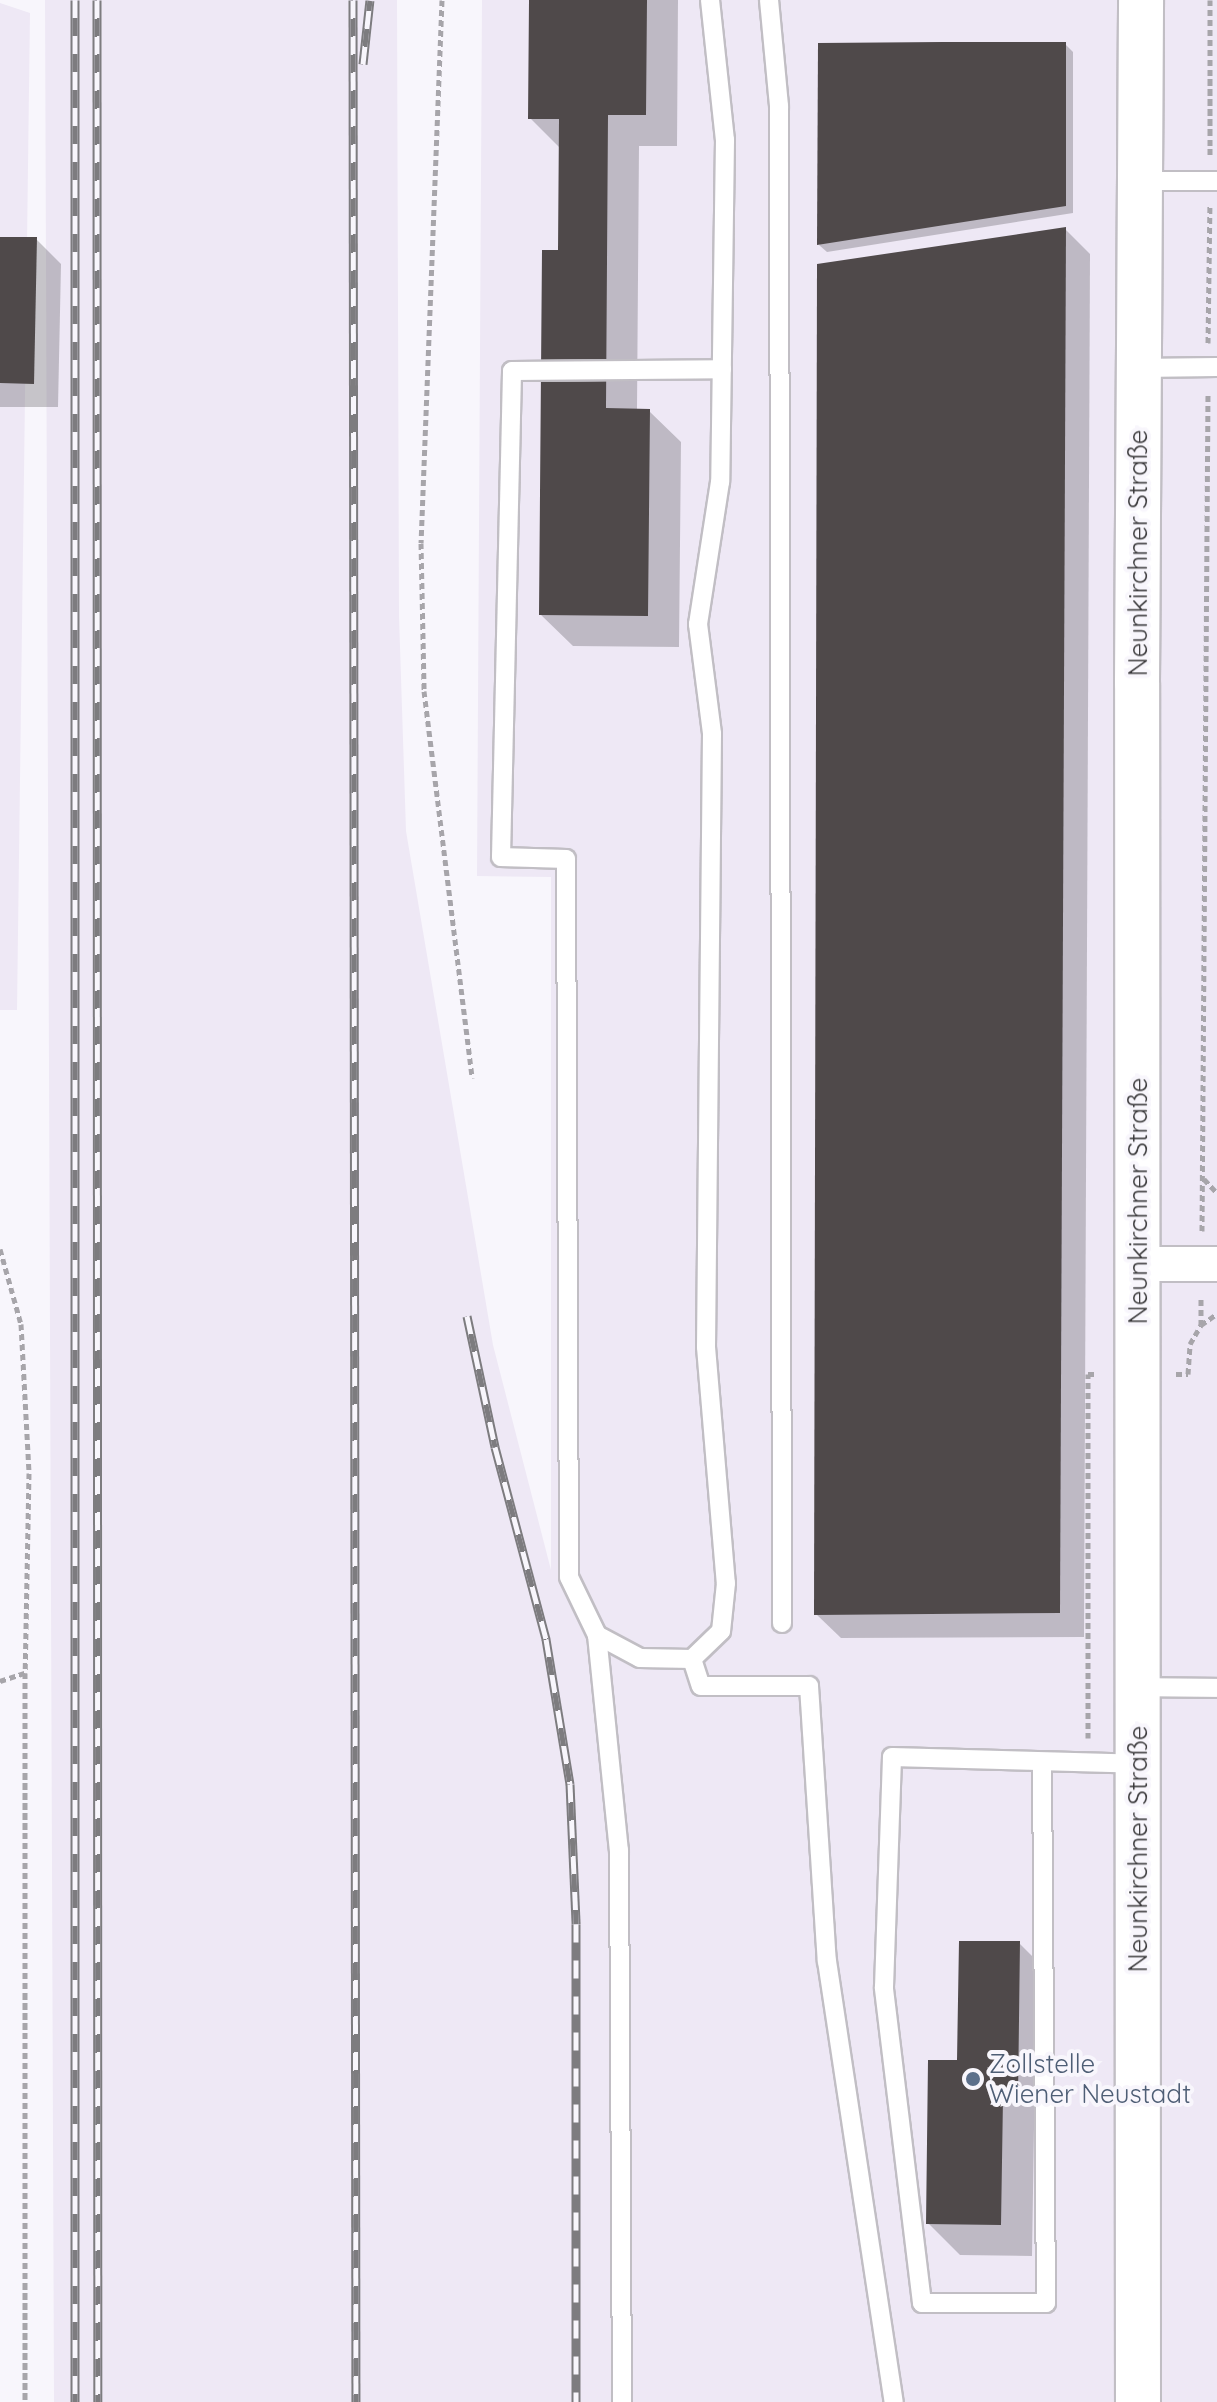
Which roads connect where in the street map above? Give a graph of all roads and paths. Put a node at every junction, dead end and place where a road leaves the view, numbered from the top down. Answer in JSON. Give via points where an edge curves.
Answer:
{"nodes":[{"id":1,"x":442,"y":0,"type":"edge"},
{"id":2,"x":710,"y":0,"type":"edge"},
{"id":3,"x":769,"y":0,"type":"edge"},
{"id":4,"x":1141,"y":0,"type":"edge"},
{"id":5,"x":1210,"y":0,"type":"edge"},
{"id":6,"x":1140,"y":181,"type":"junction"},
{"id":7,"x":1214,"y":181,"type":"edge"},
{"id":8,"x":1139,"y":368,"type":"junction"},
{"id":9,"x":1213,"y":368,"type":"edge"},
{"id":10,"x":722,"y":369,"type":"junction"},
{"id":11,"x":472,"y":1078,"type":"dead end"},
{"id":12,"x":1217,"y":1193,"type":"edge"},
{"id":13,"x":0,"y":1249,"type":"edge"},
{"id":14,"x":1138,"y":1264,"type":"junction"},
{"id":15,"x":1217,"y":1264,"type":"edge"},
{"id":16,"x":1217,"y":1314,"type":"edge"},
{"id":17,"x":1088,"y":1374,"type":"dead end"},
{"id":18,"x":1188,"y":1374,"type":"dead end"},
{"id":19,"x":782,"y":1623,"type":"dead end"},
{"id":20,"x":597,"y":1635,"type":"junction"},
{"id":21,"x":692,"y":1659,"type":"junction"},
{"id":22,"x":25,"y":1673,"type":"junction"},
{"id":23,"x":0,"y":1681,"type":"edge"},
{"id":24,"x":1137,"y":1687,"type":"junction"},
{"id":25,"x":1217,"y":1688,"type":"edge"},
{"id":26,"x":1042,"y":1762,"type":"junction"},
{"id":27,"x":1088,"y":1763,"type":"junction"},
{"id":28,"x":1138,"y":1764,"type":"junction"},
{"id":29,"x":25,"y":2402,"type":"edge"},
{"id":30,"x":622,"y":2402,"type":"edge"},
{"id":31,"x":894,"y":2402,"type":"edge"},
{"id":32,"x":1138,"y":2402,"type":"edge"}],
"edges":[{"from":1,"to":11,"type":"path","via":[[421,543],[424,691]]},
{"from":2,"to":10,"type":"lane","via":[[725,140]]},
{"from":3,"to":19,"type":"lane","via":[[779,106]]},
{"from":4,"to":6,"type":"main road","name":"Neunkirchner Straße"},
{"from":5,"to":7,"type":"path"},
{"from":6,"to":7,"type":"lane"},
{"from":6,"to":8,"type":"main road","name":"Neunkirchner Straße"},
{"from":7,"to":9,"type":"path"},
{"from":8,"to":9,"type":"lane"},
{"from":8,"to":14,"type":"main road","name":"Neunkirchner Straße"},
{"from":9,"to":12,"type":"path","via":[[1203,1178]]},
{"from":10,"to":20,"type":"lane","via":[[512,371],[501,857],[566,859],[569,1577]]},
{"from":10,"to":21,"type":"lane","via":[[720,482],[698,624],[712,734],[706,1347],[726,1583],[721,1631]]},
{"from":13,"to":22,"type":"path","via":[[21,1324],[29,1473]]},
{"from":14,"to":15,"type":"street"},
{"from":14,"to":24,"type":"main road","name":"Neunkirchner Straße"},
{"from":16,"to":18,"type":"path","via":[[1201,1325],[1190,1344]]},
{"from":17,"to":27,"type":"path"},
{"from":20,"to":21,"type":"lane","via":[[640,1658]]},
{"from":20,"to":30,"type":"lane","via":[[619,1850]]},
{"from":21,"to":31,"type":"lane","via":[[701,1686],[809,1686],[827,1961]]},
{"from":22,"to":23,"type":"path"},
{"from":22,"to":29,"type":"path"},
{"from":24,"to":25,"type":"lane"},
{"from":24,"to":28,"type":"main road","name":"Neunkirchner Straße"},
{"from":26,"to":26,"type":"lane","via":[[892,1757],[884,1987],[922,2303],[1046,2303]]},
{"from":26,"to":27,"type":"lane"},
{"from":27,"to":28,"type":"lane"},
{"from":28,"to":32,"type":"main road","name":"Neunkirchner Straße"}]}
